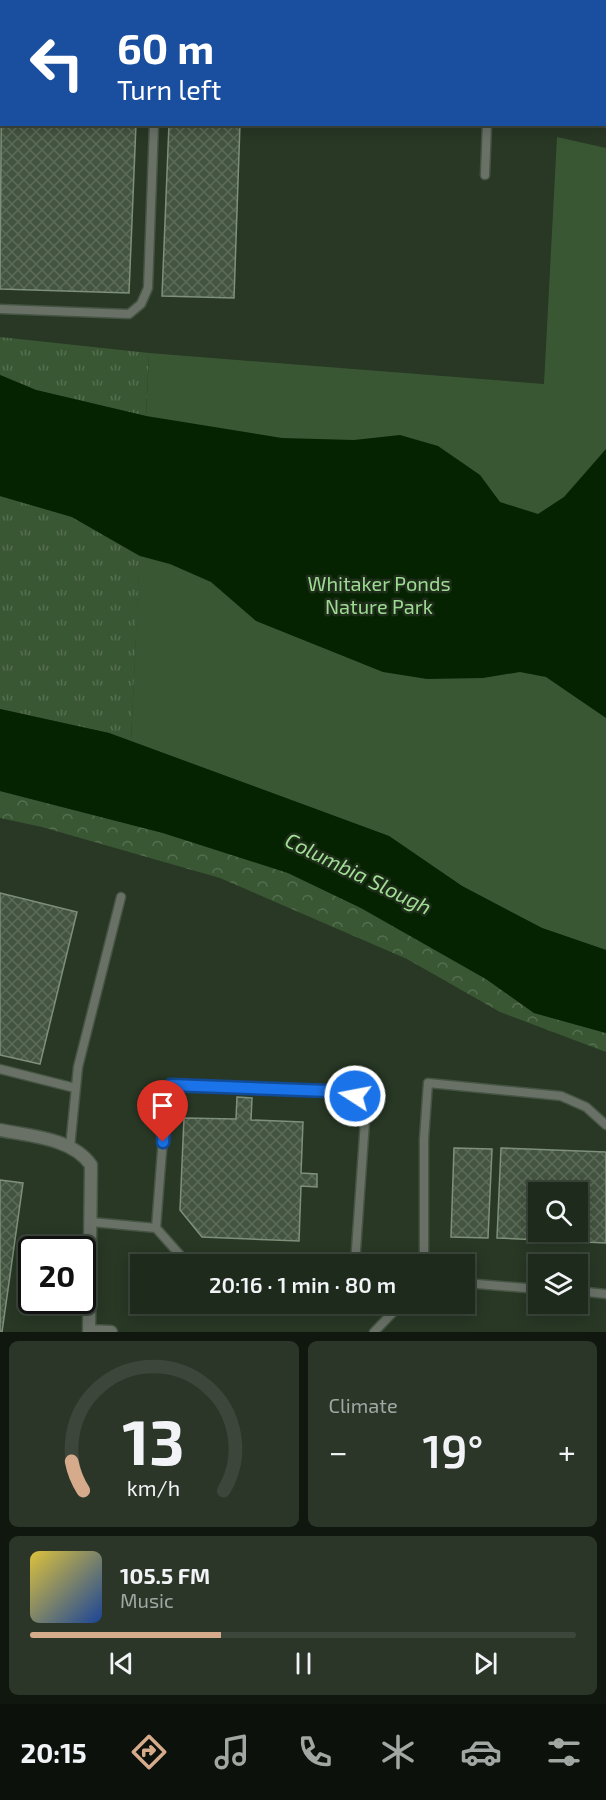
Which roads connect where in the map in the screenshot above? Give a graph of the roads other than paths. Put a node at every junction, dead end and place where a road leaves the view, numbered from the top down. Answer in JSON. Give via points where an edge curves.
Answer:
{"nodes":[{"id":1,"x":154,"y":126,"type":"edge"},
{"id":2,"x":487,"y":126,"type":"edge"},
{"id":3,"x":485,"y":175,"type":"dead end"},
{"id":4,"x":0,"y":309,"type":"edge"},
{"id":5,"x":121,"y":897,"type":"dead end"},
{"id":6,"x":0,"y":1069,"type":"edge"},
{"id":7,"x":75,"y":1088,"type":"junction"},
{"id":8,"x":606,"y":1125,"type":"edge"},
{"id":9,"x":0,"y":1130,"type":"edge"},
{"id":10,"x":70,"y":1147,"type":"junction"},
{"id":11,"x":91,"y":1222,"type":"junction"},
{"id":12,"x":156,"y":1228,"type":"junction"},
{"id":13,"x":179,"y":1254,"type":"edge"},
{"id":14,"x":356,"y":1254,"type":"edge"},
{"id":15,"x":424,"y":1254,"type":"edge"},
{"id":16,"x":475,"y":1284,"type":"edge"},
{"id":17,"x":528,"y":1287,"type":"edge"},
{"id":18,"x":588,"y":1293,"type":"edge"},
{"id":19,"x":606,"y":1294,"type":"edge"},
{"id":20,"x":391,"y":1314,"type":"edge"},
{"id":21,"x":88,"y":1332,"type":"edge"},
{"id":22,"x":111,"y":1332,"type":"edge"},
{"id":23,"x":374,"y":1332,"type":"edge"}],
"edges":[{"from":1,"to":4,"type":"lane","via":[[148,288],[141,304],[129,314]]},
{"from":2,"to":3,"type":"lane"},
{"from":5,"to":7,"type":"lane"},
{"from":6,"to":7,"type":"lane"},
{"from":7,"to":10,"type":"lane"},
{"from":8,"to":15,"type":"lane","via":[[586,1107],[561,1096],[428,1083]]},
{"from":9,"to":10,"type":"street"},
{"from":10,"to":11,"type":"street","via":[[84,1154],[91,1165]]},
{"from":11,"to":12,"type":"lane"},
{"from":11,"to":21,"type":"street"},
{"from":12,"to":13,"type":"lane"},
{"from":12,"to":14,"type":"lane","via":[[166,1099],[171,1085],[329,1091],[355,1096],[365,1121]]},
{"from":16,"to":17,"type":"lane"},
{"from":18,"to":19,"type":"lane"},
{"from":20,"to":23,"type":"lane"},
{"from":21,"to":22,"type":"street"}]}
